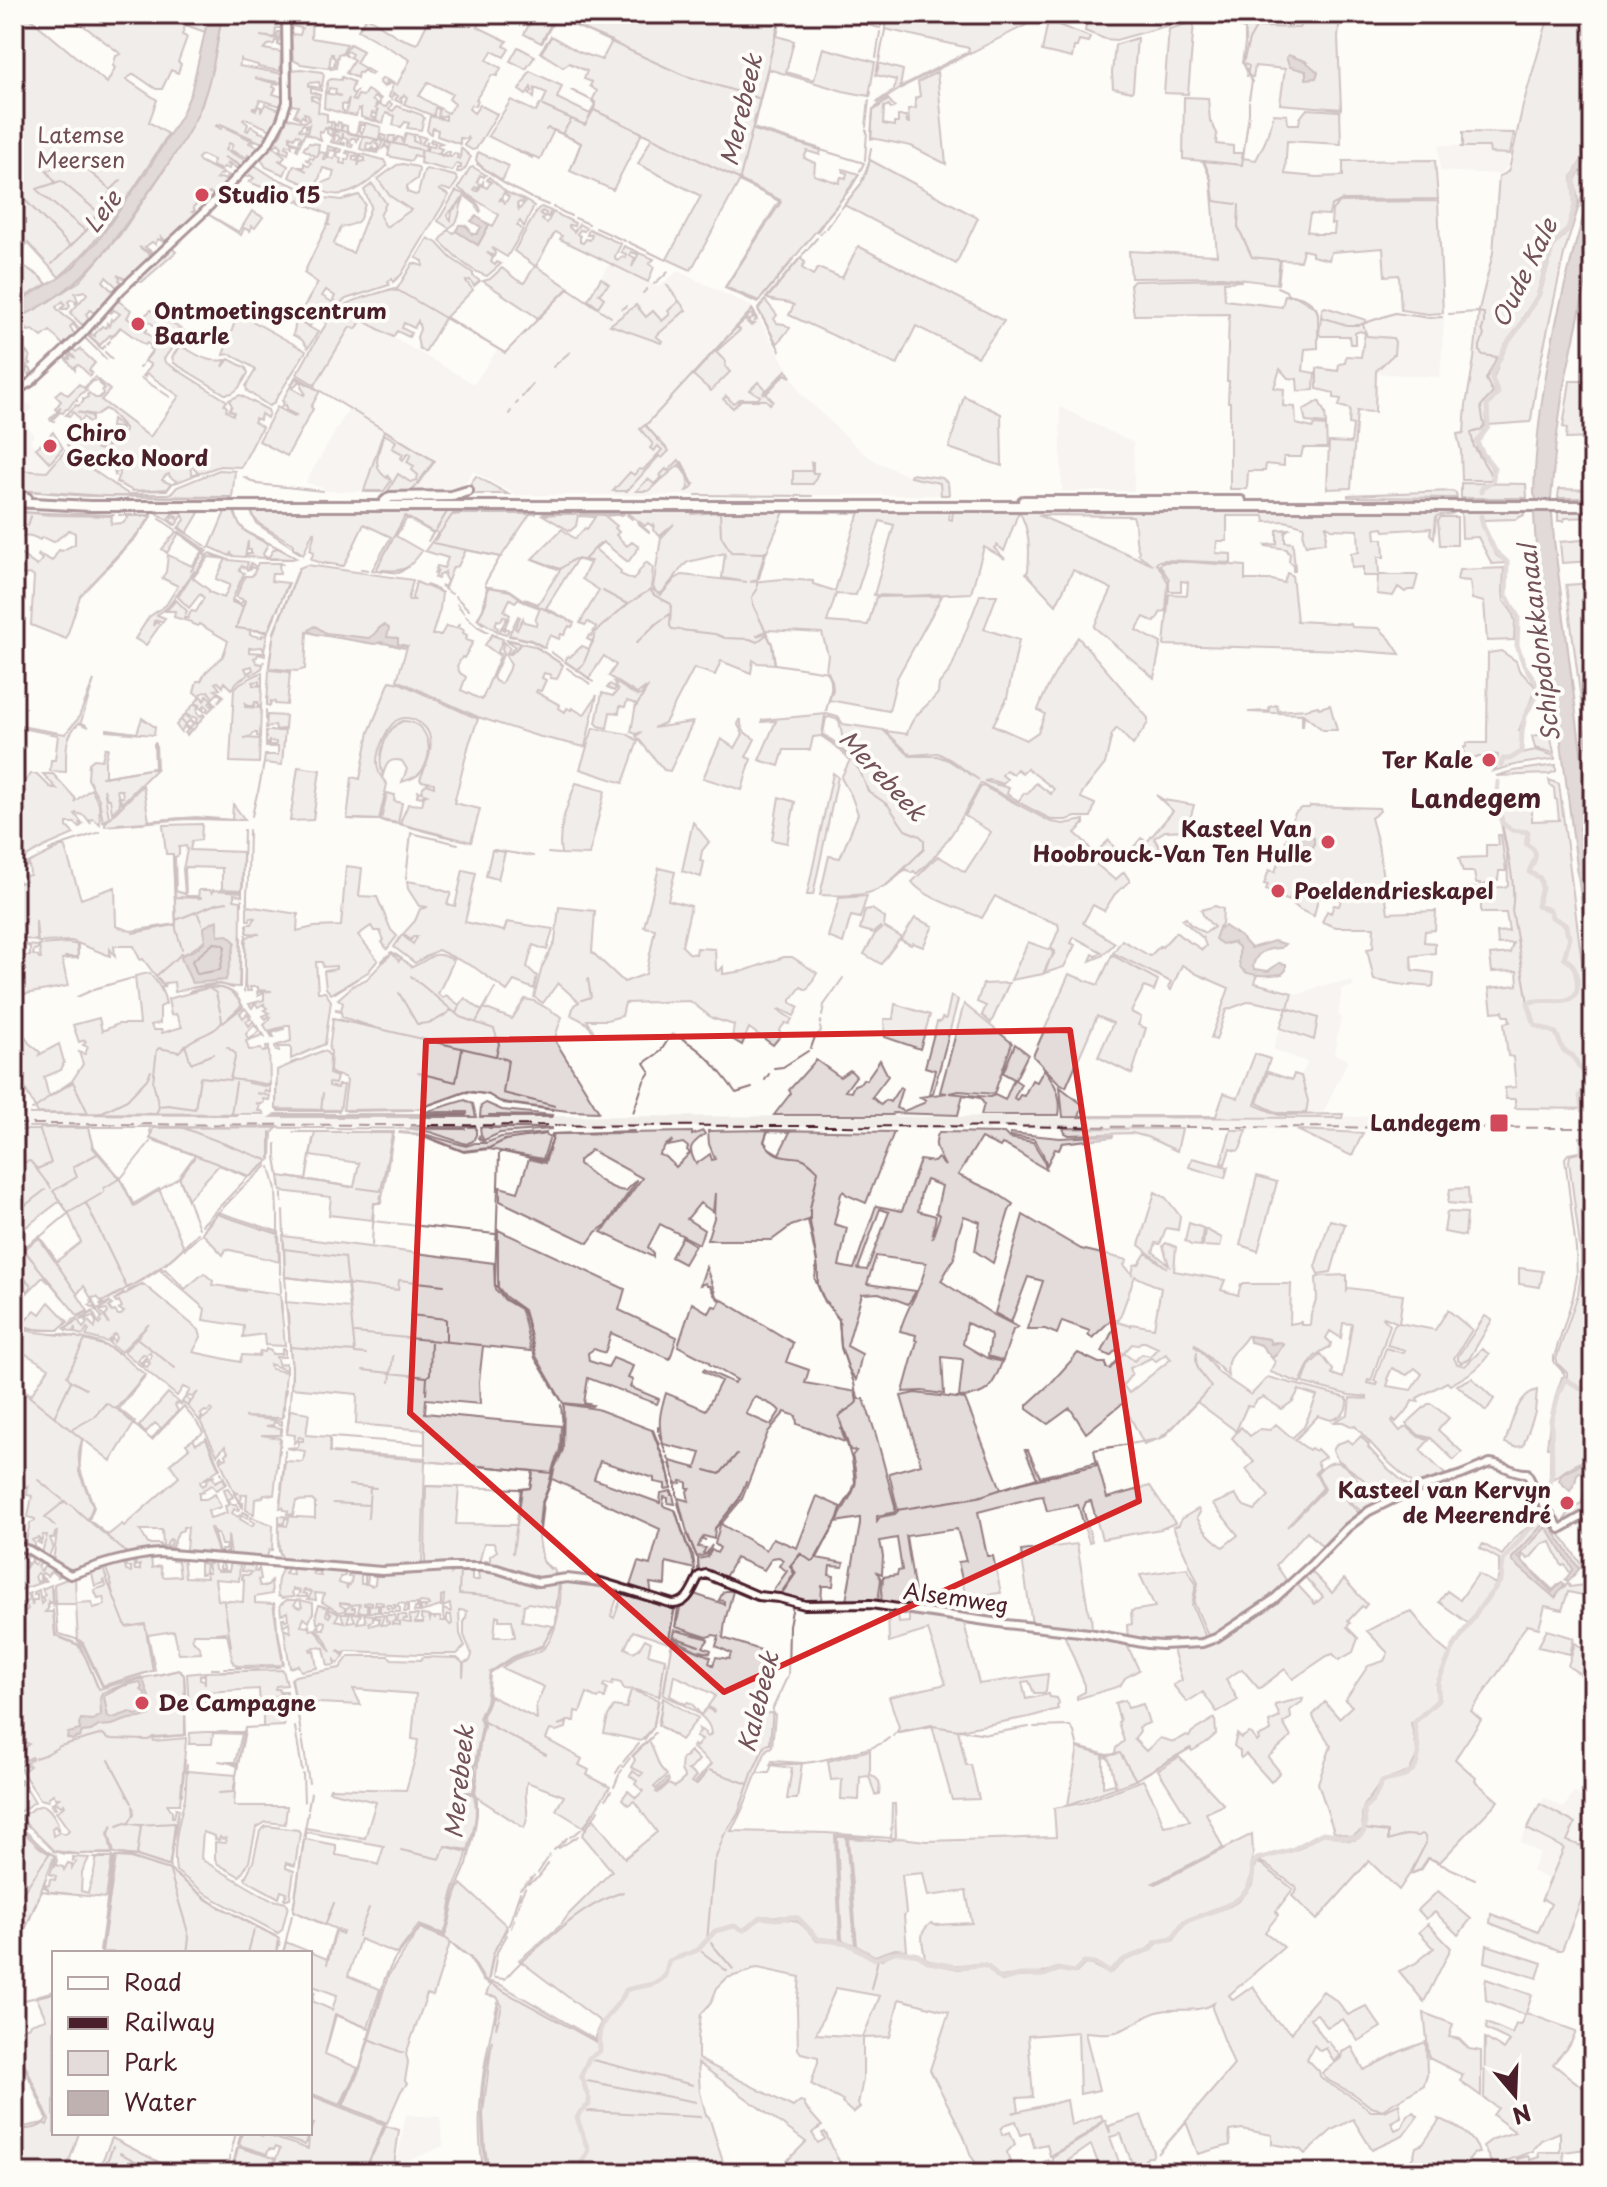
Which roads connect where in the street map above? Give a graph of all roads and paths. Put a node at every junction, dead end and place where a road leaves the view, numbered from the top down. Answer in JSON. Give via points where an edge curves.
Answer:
{"nodes":[{"id":1,"x":286,"y":14,"type":"edge"},
{"id":2,"x":14,"y":392,"type":"edge"},
{"id":3,"x":468,"y":491,"type":"dead end"},
{"id":4,"x":14,"y":497,"type":"edge"},
{"id":5,"x":385,"y":501,"type":"junction"},
{"id":6,"x":1461,"y":504,"type":"junction"},
{"id":7,"x":1593,"y":504,"type":"edge"},
{"id":8,"x":1593,"y":1515,"type":"edge"},
{"id":9,"x":14,"y":1545,"type":"edge"}],
"edges":[{"from":1,"to":2,"type":"main road","via":[[287,102],[268,144],[45,370]]},
{"from":3,"to":5,"type":"highway"},
{"from":4,"to":5,"type":"highway"},
{"from":4,"to":6,"type":"highway","via":[[136,506]]},
{"from":5,"to":6,"type":"highway"},
{"from":6,"to":7,"type":"highway"},
{"from":8,"to":9,"type":"main road","name":"Alsemweg","via":[[1560,1529],[1527,1473],[1490,1463],[1377,1506],[1273,1600],[1209,1641],[1162,1645],[871,1604],[799,1604],[758,1596],[706,1574],[677,1604],[601,1582],[538,1582],[490,1568],[382,1571],[173,1553],[146,1554],[70,1575]]}]}
